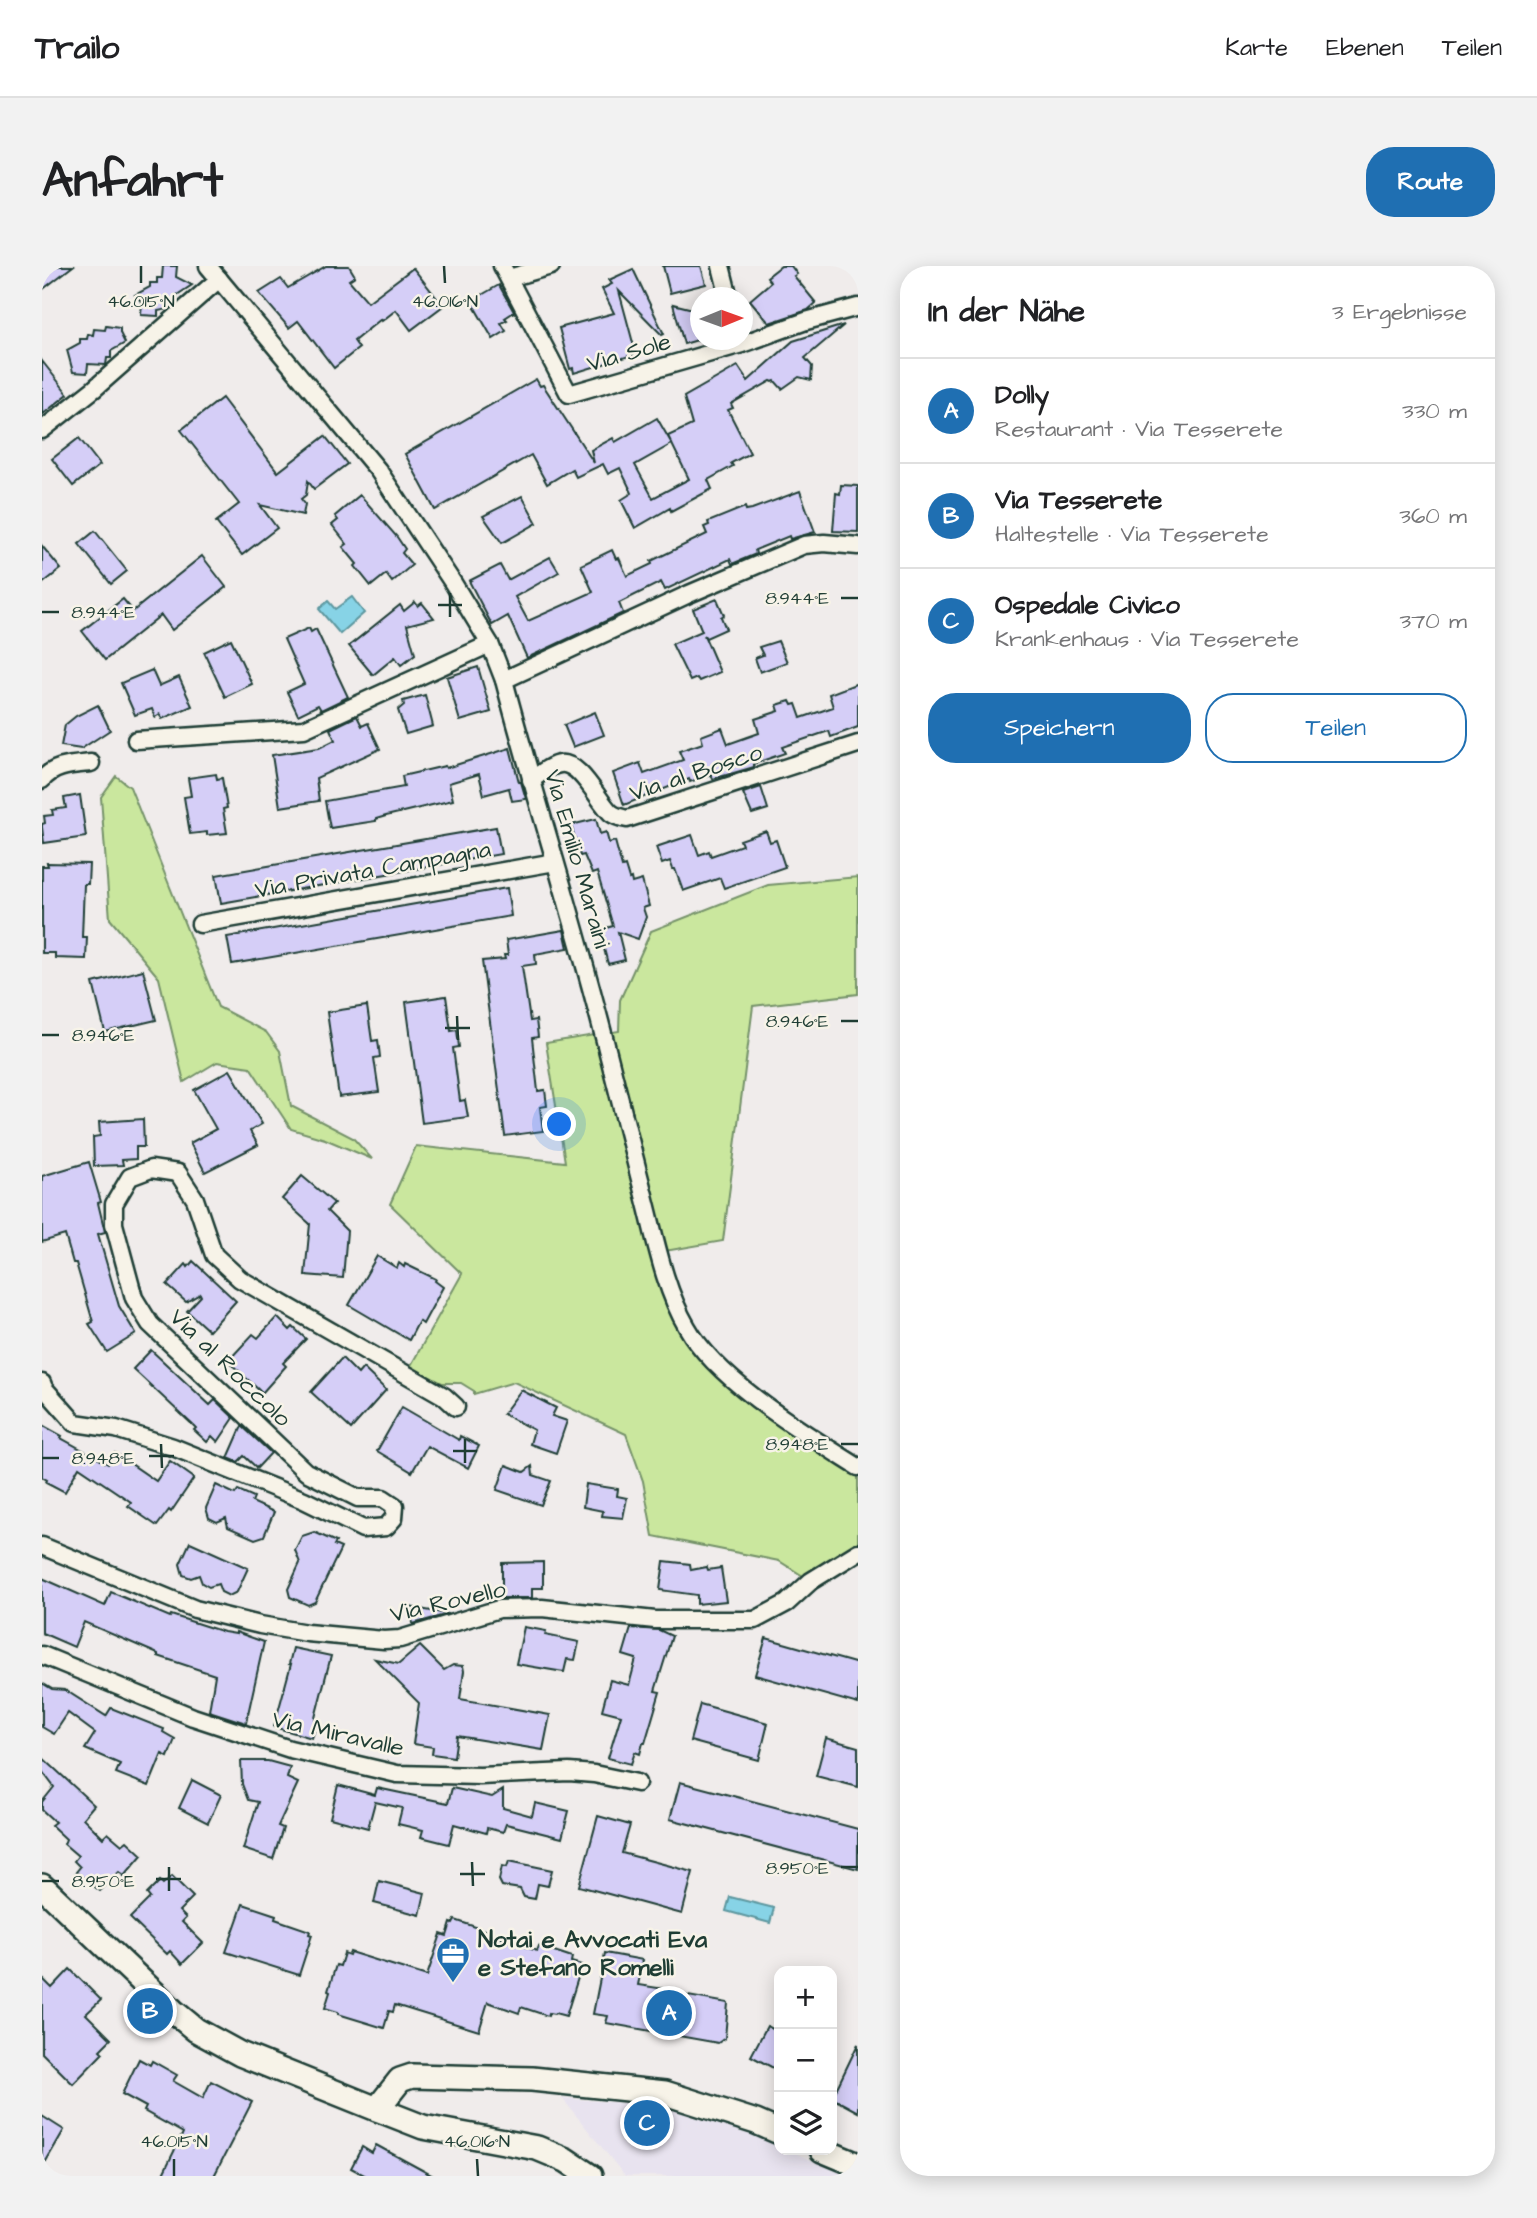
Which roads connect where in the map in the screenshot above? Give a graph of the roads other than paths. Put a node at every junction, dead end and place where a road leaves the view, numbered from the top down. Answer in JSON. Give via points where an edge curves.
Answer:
{"nodes":[{"id":1,"x":208,"y":266,"type":"edge"},
{"id":2,"x":551,"y":266,"type":"edge"},
{"id":3,"x":720,"y":266,"type":"edge"},
{"id":4,"x":505,"y":272,"type":"edge"},
{"id":5,"x":219,"y":279,"type":"junction"},
{"id":6,"x":726,"y":287,"type":"edge"},
{"id":7,"x":858,"y":307,"type":"edge"},
{"id":8,"x":753,"y":338,"type":"edge"},
{"id":9,"x":715,"y":350,"type":"edge"},
{"id":10,"x":42,"y":430,"type":"edge"},
{"id":11,"x":858,"y":546,"type":"edge"},
{"id":12,"x":490,"y":644,"type":"junction"},
{"id":13,"x":504,"y":680,"type":"junction"},
{"id":14,"x":136,"y":740,"type":"dead end"},
{"id":15,"x":858,"y":744,"type":"edge"},
{"id":16,"x":91,"y":763,"type":"dead end"},
{"id":17,"x":42,"y":780,"type":"edge"},
{"id":18,"x":531,"y":780,"type":"junction"},
{"id":19,"x":555,"y":862,"type":"junction"},
{"id":20,"x":200,"y":924,"type":"dead end"},
{"id":21,"x":42,"y":1382,"type":"edge"},
{"id":22,"x":456,"y":1407,"type":"dead end"},
{"id":23,"x":858,"y":1467,"type":"edge"},
{"id":24,"x":42,"y":1546,"type":"edge"},
{"id":25,"x":858,"y":1552,"type":"edge"},
{"id":26,"x":42,"y":1655,"type":"edge"},
{"id":27,"x":637,"y":1783,"type":"dead end"},
{"id":28,"x":42,"y":1886,"type":"edge"},
{"id":29,"x":377,"y":2109,"type":"junction"},
{"id":30,"x":774,"y":2130,"type":"edge"},
{"id":31,"x":834,"y":2155,"type":"edge"},
{"id":32,"x":858,"y":2165,"type":"edge"},
{"id":33,"x":590,"y":2176,"type":"edge"}],
"edges":[{"from":1,"to":5,"type":"street","name":"Via Emilio Maraini"},
{"from":2,"to":4,"type":"street"},
{"from":3,"to":6,"type":"street"},
{"from":4,"to":9,"type":"street","name":"Via Sole","via":[[569,394]]},
{"from":5,"to":10,"type":"street"},
{"from":5,"to":12,"type":"street","name":"Via Emilio Maraini","via":[[378,470]]},
{"from":7,"to":8,"type":"street","name":"Via Sole"},
{"from":11,"to":13,"type":"street","via":[[804,545]]},
{"from":12,"to":13,"type":"street","name":"Via Emilio Maraini"},
{"from":12,"to":14,"type":"street","via":[[304,729]]},
{"from":13,"to":18,"type":"street","name":"Via Emilio Maraini"},
{"from":15,"to":18,"type":"street","name":"Via al Bosco","via":[[637,818],[612,814],[570,765],[556,765]]},
{"from":16,"to":17,"type":"street","via":[[68,765]]},
{"from":18,"to":19,"type":"street","name":"Via Emilio Maraini"},
{"from":19,"to":20,"type":"street","name":"Via Privata Campagna"},
{"from":19,"to":23,"type":"street","name":"Via Emilio Maraini","via":[[658,1252],[687,1329],[734,1381]]},
{"from":21,"to":22,"type":"street","name":"Via al Roccolo","via":[[75,1423],[116,1429],[173,1447],[363,1529],[386,1527],[394,1518],[395,1506],[383,1498],[358,1498],[306,1472],[150,1324],[134,1297],[114,1224],[114,1204],[130,1177],[151,1169],[178,1172],[195,1199],[214,1255],[240,1279]]},
{"from":24,"to":25,"type":"street","name":"Via Rovello","via":[[195,1609],[307,1633],[384,1640],[499,1609],[542,1608],[655,1620],[755,1620]]},
{"from":26,"to":27,"type":"street","name":"Via Miravalle","via":[[193,1717],[290,1749],[397,1774],[569,1772]]},
{"from":28,"to":29,"type":"main road","via":[[196,2030],[240,2054]]},
{"from":29,"to":30,"type":"main road","via":[[400,2080],[412,2076],[532,2079],[665,2093]]},
{"from":29,"to":33,"type":"main road","via":[[423,2127],[537,2148]]},
{"from":31,"to":32,"type":"main road"}]}
